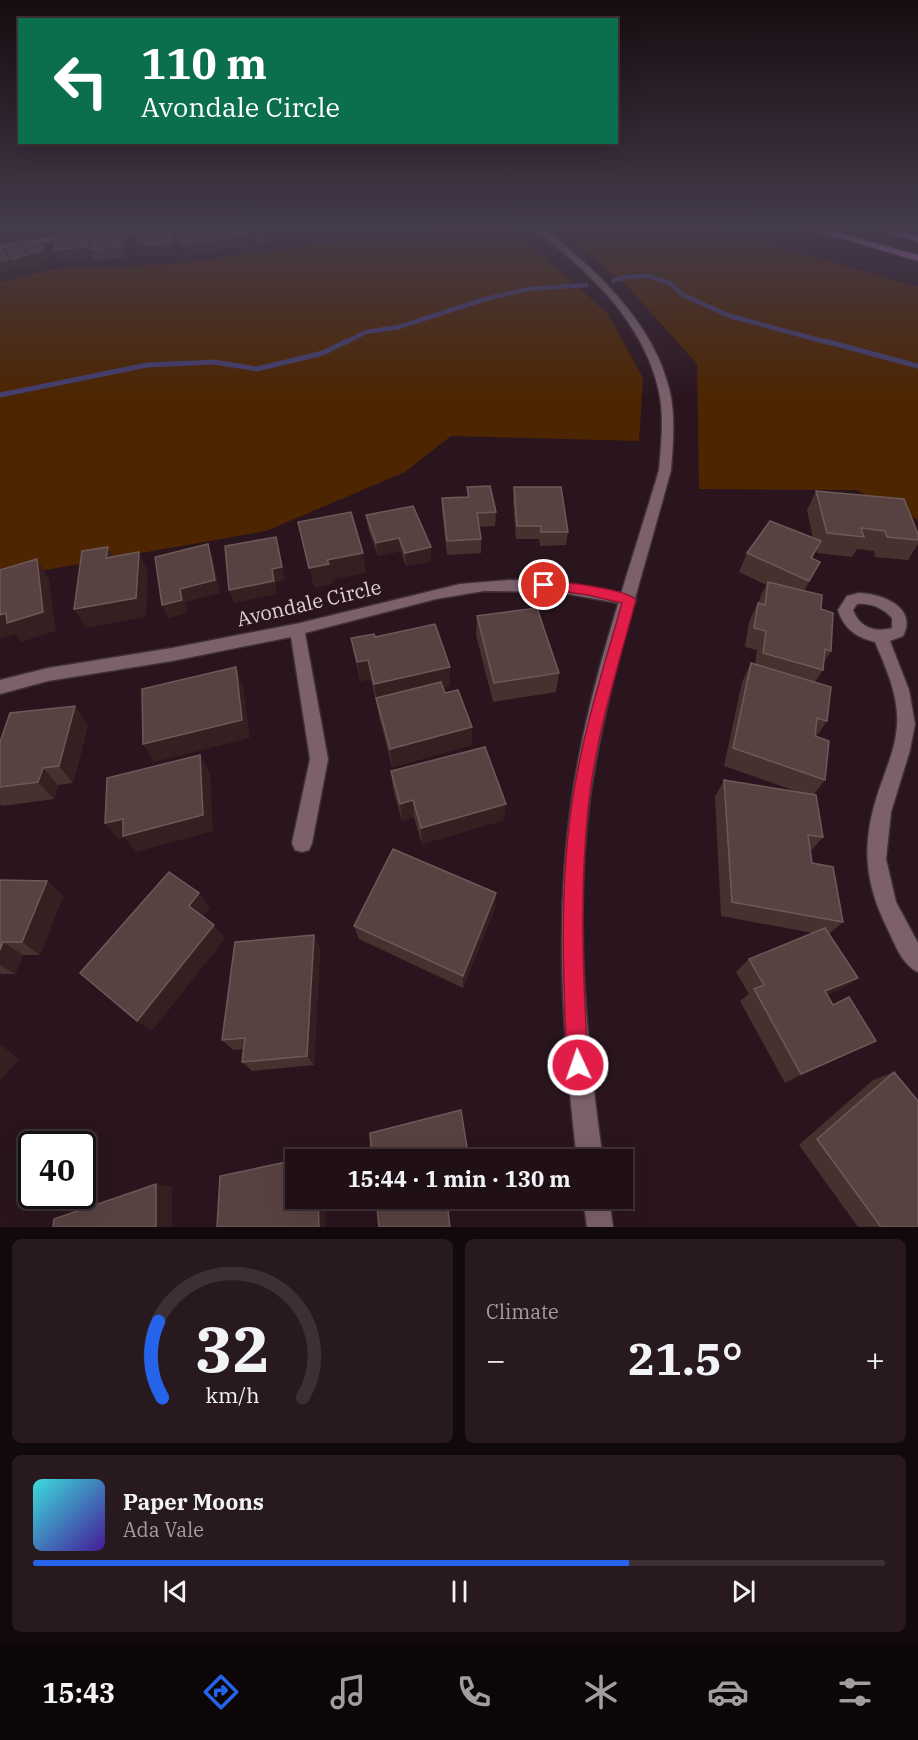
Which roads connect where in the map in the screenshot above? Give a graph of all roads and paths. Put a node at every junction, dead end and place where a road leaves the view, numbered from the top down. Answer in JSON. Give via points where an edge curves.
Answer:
{"nodes":[{"id":1,"x":595,"y":285,"type":"edge"},
{"id":2,"x":629,"y":600,"type":"junction"},
{"id":3,"x":297,"y":629,"type":"junction"},
{"id":4,"x":881,"y":637,"type":"dead end"},
{"id":5,"x":0,"y":687,"type":"edge"},
{"id":6,"x":303,"y":843,"type":"dead end"},
{"id":7,"x":918,"y":961,"type":"edge"},
{"id":8,"x":589,"y":1149,"type":"edge"},
{"id":9,"x":598,"y":1209,"type":"edge"},
{"id":10,"x":600,"y":1227,"type":"edge"}],
"edges":[{"from":1,"to":2,"type":"street","via":[[634,321],[648,342],[659,366],[669,417],[665,470]]},
{"from":2,"to":3,"type":"street","name":"Avondale Circle","via":[[544,585],[493,586],[437,593]]},
{"from":2,"to":8,"type":"street","via":[[592,737],[573,873],[572,961],[578,1065]]},
{"from":3,"to":5,"type":"street","name":"Avondale Circle","via":[[173,655],[76,669]]},
{"from":3,"to":6,"type":"street","via":[[319,759]]},
{"from":4,"to":7,"type":"street","via":[[903,691],[906,725],[878,823],[875,860],[883,897]]},
{"from":9,"to":10,"type":"street"}]}
